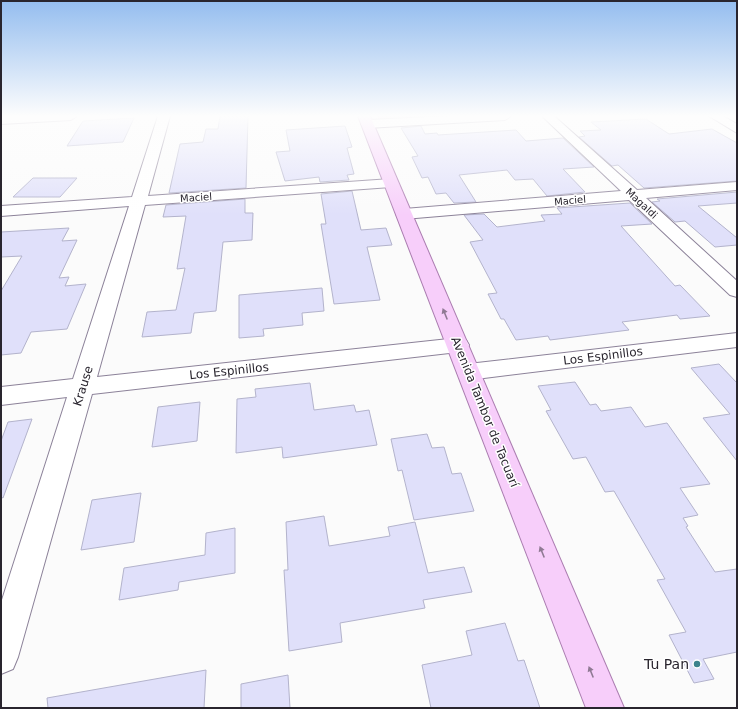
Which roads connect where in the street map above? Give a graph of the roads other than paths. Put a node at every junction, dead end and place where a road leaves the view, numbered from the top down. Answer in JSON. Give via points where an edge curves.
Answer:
{"nodes":[{"id":1,"x":154,"y":149,"type":"edge"},
{"id":2,"x":378,"y":149,"type":"edge"},
{"id":3,"x":584,"y":149,"type":"edge"},
{"id":4,"x":391,"y":183,"type":"junction"},
{"id":5,"x":737,"y":186,"type":"edge"},
{"id":6,"x":633,"y":195,"type":"junction"},
{"id":7,"x":138,"y":202,"type":"junction"},
{"id":8,"x":1,"y":212,"type":"edge"},
{"id":9,"x":404,"y":214,"type":"junction"},
{"id":10,"x":737,"y":291,"type":"edge"},
{"id":11,"x":737,"y":340,"type":"edge"},
{"id":12,"x":458,"y":345,"type":"junction"},
{"id":13,"x":468,"y":372,"type":"junction"},
{"id":14,"x":82,"y":387,"type":"junction"},
{"id":15,"x":1,"y":396,"type":"edge"},
{"id":16,"x":1,"y":657,"type":"edge"},
{"id":17,"x":606,"y":708,"type":"edge"}],
"edges":[{"from":1,"to":7,"type":"street","name":"Krause"},
{"from":2,"to":4,"type":"main road","name":"Avenida Tambor de Tacuarí"},
{"from":3,"to":6,"type":"street","name":"Magaldi"},
{"from":4,"to":7,"type":"street","name":"Maciel"},
{"from":4,"to":9,"type":"main road","name":"Avenida Tambor de Tacuarí"},
{"from":5,"to":6,"type":"street","name":"Maciel"},
{"from":6,"to":9,"type":"street","name":"Maciel"},
{"from":6,"to":10,"type":"street","name":"Magaldi"},
{"from":7,"to":8,"type":"street","name":"Maciel"},
{"from":7,"to":14,"type":"street","name":"Krause"},
{"from":12,"to":9,"type":"main road","name":"Avenida Tambor de Tacuarí","one_way":true},
{"from":11,"to":13,"type":"street","name":"Los Espinillos"},
{"from":12,"to":13,"type":"main road","name":"Avenida Tambor de Tacuarí"},
{"from":12,"to":14,"type":"street","name":"Los Espinillos"},
{"from":17,"to":13,"type":"main road","name":"Avenida Tambor de Tacuarí","one_way":true},
{"from":14,"to":15,"type":"street","name":"Los Espinillos"},
{"from":14,"to":16,"type":"street","name":"Krause"}]}
